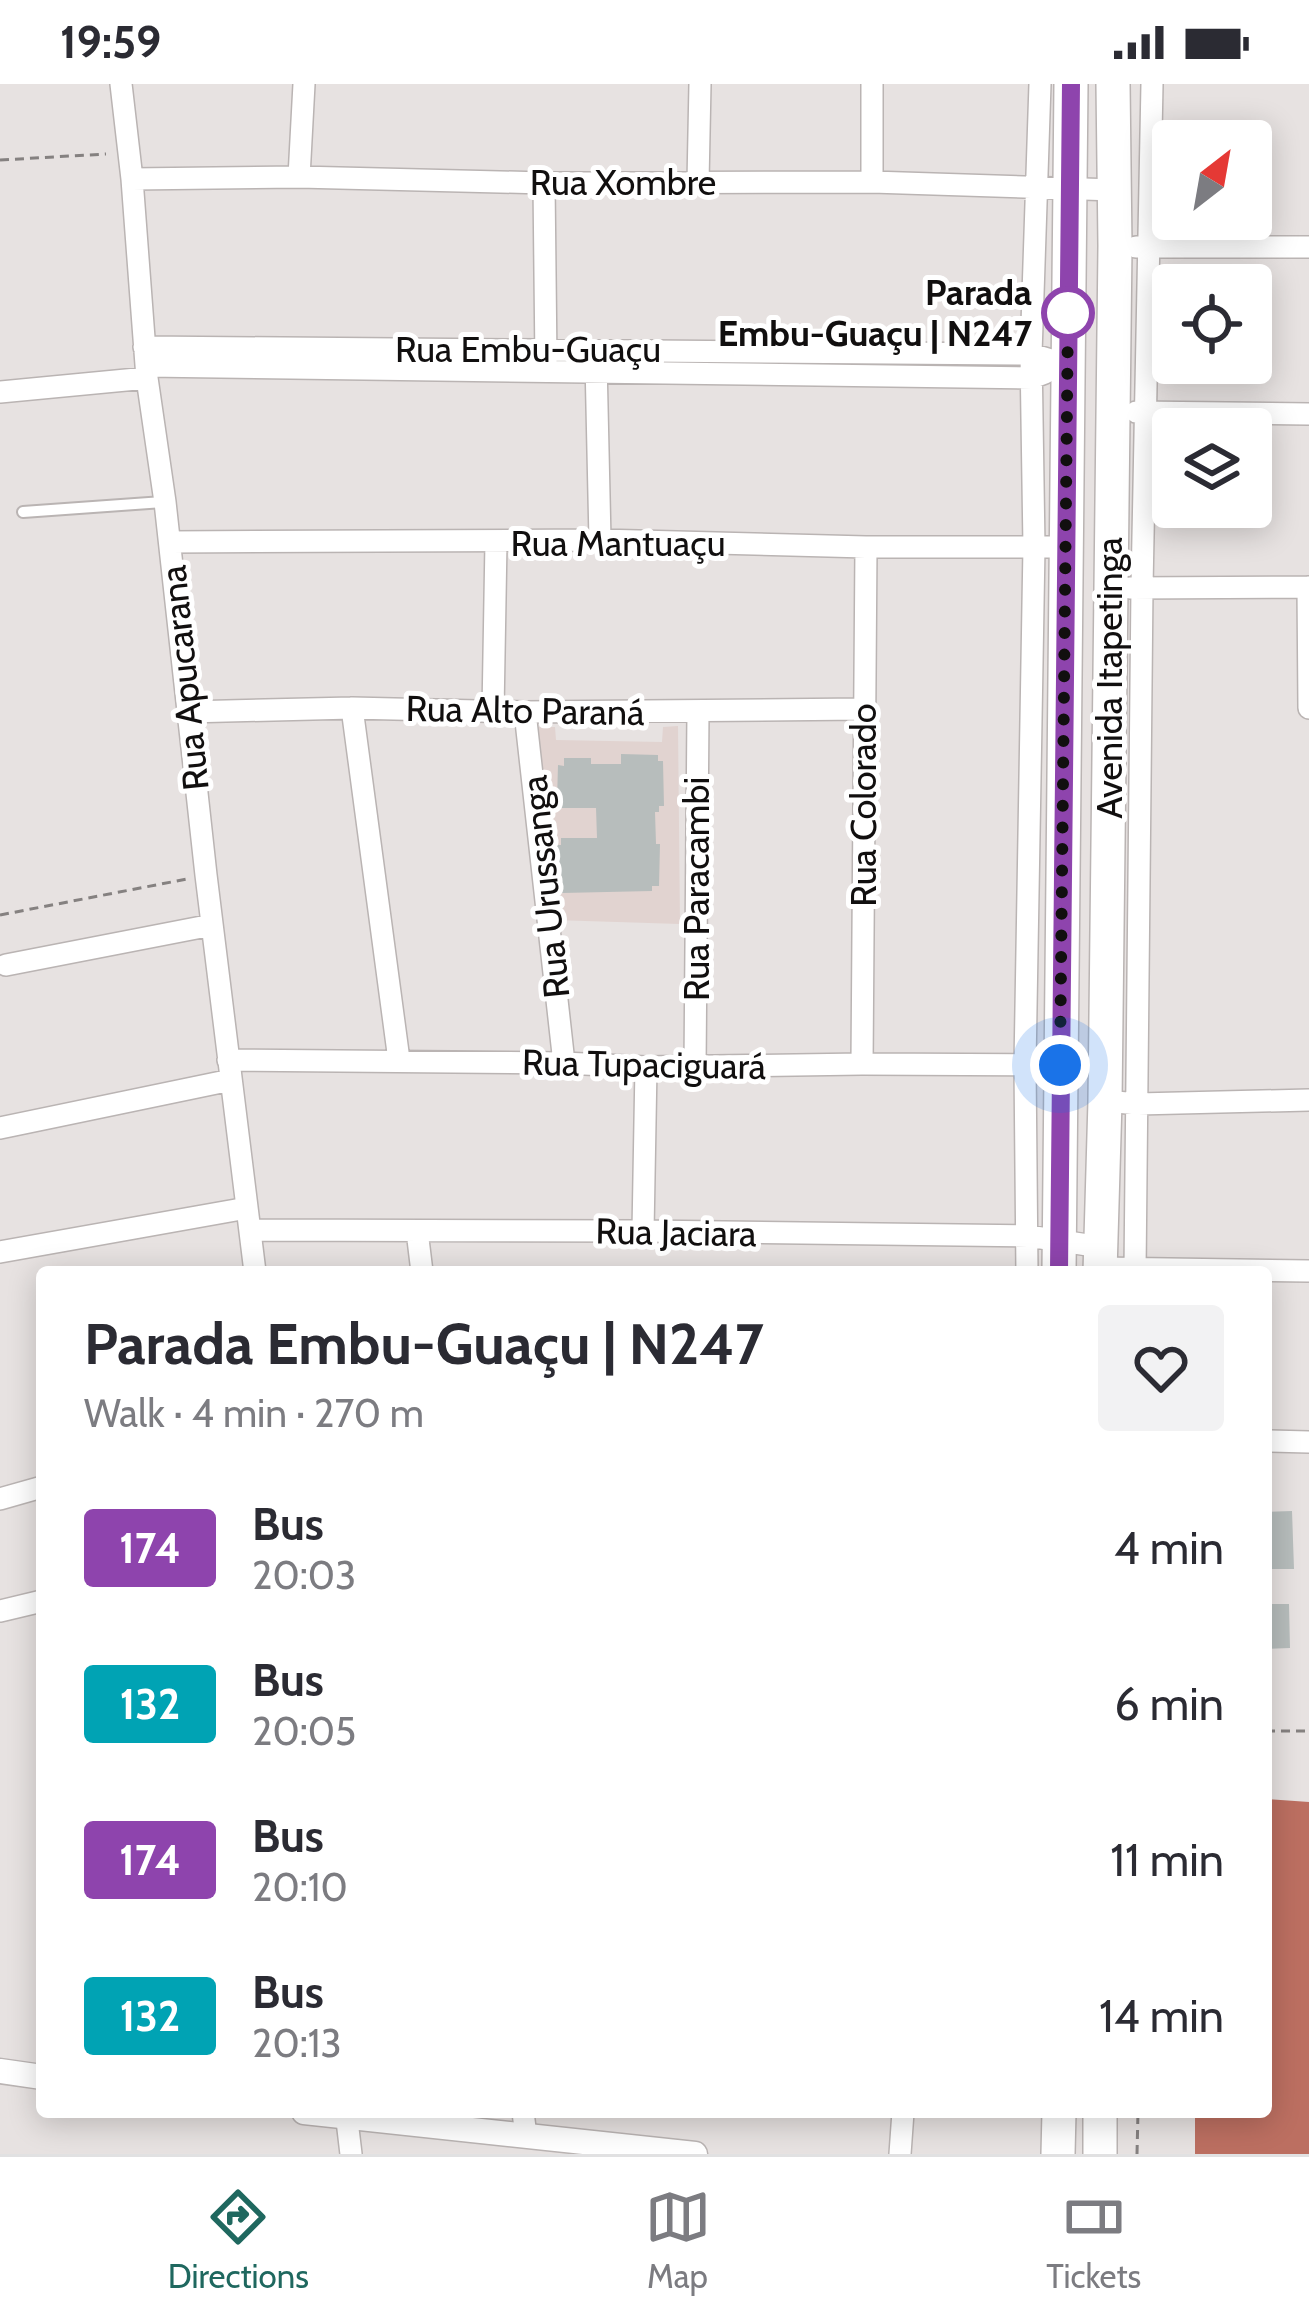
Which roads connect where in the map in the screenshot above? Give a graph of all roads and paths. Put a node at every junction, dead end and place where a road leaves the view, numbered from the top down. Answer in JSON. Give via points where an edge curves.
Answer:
{"nodes":[{"id":1,"x":121,"y":84,"type":"edge"},
{"id":2,"x":304,"y":84,"type":"edge"},
{"id":3,"x":700,"y":84,"type":"edge"},
{"id":4,"x":872,"y":84,"type":"edge"},
{"id":5,"x":1040,"y":84,"type":"edge"},
{"id":6,"x":1071,"y":84,"type":"edge"},
{"id":7,"x":1113,"y":84,"type":"edge"},
{"id":8,"x":1152,"y":84,"type":"edge"},
{"id":9,"x":127,"y":153,"type":"junction"},
{"id":10,"x":0,"y":160,"type":"edge"},
{"id":11,"x":298,"y":177,"type":"junction"},
{"id":12,"x":132,"y":179,"type":"junction"},
{"id":13,"x":698,"y":182,"type":"junction"},
{"id":14,"x":872,"y":182,"type":"junction"},
{"id":15,"x":544,"y":183,"type":"junction"},
{"id":16,"x":1054,"y":188,"type":"junction"},
{"id":17,"x":1114,"y":190,"type":"junction"},
{"id":18,"x":1131,"y":246,"type":"junction"},
{"id":19,"x":1309,"y":248,"type":"edge"},
{"id":20,"x":1031,"y":354,"type":"junction"},
{"id":21,"x":546,"y":360,"type":"junction"},
{"id":22,"x":596,"y":361,"type":"junction"},
{"id":23,"x":146,"y":364,"type":"junction"},
{"id":24,"x":1068,"y":365,"type":"junction"},
{"id":25,"x":1112,"y":366,"type":"junction"},
{"id":26,"x":1032,"y":378,"type":"junction"},
{"id":27,"x":0,"y":392,"type":"edge"},
{"id":28,"x":1111,"y":410,"type":"junction"},
{"id":29,"x":1146,"y":412,"type":"junction"},
{"id":30,"x":1309,"y":414,"type":"edge"},
{"id":31,"x":165,"y":502,"type":"junction"},
{"id":32,"x":23,"y":512,"type":"dead end"},
{"id":33,"x":600,"y":540,"type":"junction"},
{"id":34,"x":170,"y":542,"type":"junction"},
{"id":35,"x":496,"y":542,"type":"junction"},
{"id":36,"x":866,"y":547,"type":"junction"},
{"id":37,"x":1050,"y":547,"type":"junction"},
{"id":38,"x":1308,"y":587,"type":"edge"},
{"id":39,"x":1126,"y":588,"type":"junction"},
{"id":40,"x":352,"y":708,"type":"junction"},
{"id":41,"x":1309,"y":708,"type":"edge"},
{"id":42,"x":863,"y":709,"type":"junction"},
{"id":43,"x":493,"y":711,"type":"junction"},
{"id":44,"x":187,"y":712,"type":"junction"},
{"id":45,"x":525,"y":712,"type":"junction"},
{"id":46,"x":698,"y":712,"type":"junction"},
{"id":47,"x":1108,"y":726,"type":"junction"},
{"id":48,"x":1064,"y":727,"type":"junction"},
{"id":49,"x":206,"y":875,"type":"junction"},
{"id":50,"x":0,"y":915,"type":"edge"},
{"id":51,"x":212,"y":925,"type":"junction"},
{"id":52,"x":6,"y":965,"type":"dead end"},
{"id":53,"x":399,"y":1060,"type":"junction"},
{"id":54,"x":564,"y":1063,"type":"junction"},
{"id":55,"x":862,"y":1064,"type":"junction"},
{"id":56,"x":1025,"y":1065,"type":"junction"},
{"id":57,"x":1060,"y":1065,"type":"junction"},
{"id":58,"x":695,"y":1066,"type":"junction"},
{"id":59,"x":646,"y":1067,"type":"junction"},
{"id":60,"x":229,"y":1070,"type":"junction"},
{"id":61,"x":1309,"y":1100,"type":"edge"},
{"id":62,"x":1122,"y":1102,"type":"junction"},
{"id":63,"x":0,"y":1128,"type":"edge"},
{"id":64,"x":248,"y":1219,"type":"junction"},
{"id":65,"x":417,"y":1231,"type":"junction"},
{"id":66,"x":643,"y":1231,"type":"junction"},
{"id":67,"x":1049,"y":1249,"type":"edge"},
{"id":68,"x":0,"y":1252,"type":"edge"},
{"id":69,"x":1100,"y":1262,"type":"edge"},
{"id":70,"x":254,"y":1266,"type":"edge"},
{"id":71,"x":421,"y":1266,"type":"edge"},
{"id":72,"x":1135,"y":1266,"type":"edge"},
{"id":73,"x":1272,"y":1271,"type":"edge"},
{"id":74,"x":1309,"y":1271,"type":"edge"},
{"id":75,"x":1272,"y":1442,"type":"edge"},
{"id":76,"x":1309,"y":1442,"type":"edge"},
{"id":77,"x":36,"y":1488,"type":"edge"},
{"id":78,"x":0,"y":1499,"type":"edge"},
{"id":79,"x":36,"y":1602,"type":"edge"},
{"id":80,"x":0,"y":1611,"type":"edge"},
{"id":81,"x":1309,"y":1729,"type":"edge"},
{"id":82,"x":1272,"y":1731,"type":"edge"},
{"id":83,"x":0,"y":2071,"type":"edge"},
{"id":84,"x":36,"y":2076,"type":"edge"},
{"id":85,"x":347,"y":2118,"type":"edge"},
{"id":86,"x":406,"y":2118,"type":"edge"},
{"id":87,"x":903,"y":2118,"type":"edge"},
{"id":88,"x":1059,"y":2118,"type":"edge"},
{"id":89,"x":1100,"y":2118,"type":"edge"},
{"id":90,"x":1138,"y":2118,"type":"edge"},
{"id":91,"x":525,"y":2124,"type":"edge"},
{"id":92,"x":633,"y":2151,"type":"edge"},
{"id":93,"x":358,"y":2153,"type":"edge"},
{"id":94,"x":695,"y":2154,"type":"edge"},
{"id":95,"x":900,"y":2154,"type":"edge"},
{"id":96,"x":1058,"y":2154,"type":"edge"},
{"id":97,"x":1100,"y":2154,"type":"edge"},
{"id":98,"x":1137,"y":2154,"type":"edge"}],
"edges":[{"from":1,"to":9,"type":"street","name":"Rua Apucarana"},
{"from":2,"to":11,"type":"street"},
{"from":3,"to":13,"type":"street"},
{"from":4,"to":14,"type":"street"},
{"from":5,"to":16,"type":"street","name":"Avenida Itapetinga"},
{"from":6,"to":16,"type":"main road","name":"Avenida Itapetinga"},
{"from":7,"to":17,"type":"main road","name":"Avenida Itapetinga"},
{"from":8,"to":18,"type":"street","name":"Avenida Itapetinga"},
{"from":9,"to":10,"type":"path"},
{"from":9,"to":12,"type":"street","name":"Rua Apucarana"},
{"from":11,"to":12,"type":"street","name":"Rua Xombre"},
{"from":11,"to":15,"type":"street","name":"Rua Xombre"},
{"from":12,"to":23,"type":"street","name":"Rua Apucarana"},
{"from":13,"to":14,"type":"street","name":"Rua Xombre"},
{"from":13,"to":15,"type":"street","name":"Rua Xombre"},
{"from":14,"to":16,"type":"street","name":"Rua Xombre"},
{"from":15,"to":21,"type":"street"},
{"from":16,"to":17,"type":"street","name":"Rua Xombre"},
{"from":16,"to":20,"type":"street","name":"Avenida Itapetinga"},
{"from":16,"to":24,"type":"main road","name":"Avenida Itapetinga"},
{"from":17,"to":18,"type":"main road","name":"Avenida Itapetinga"},
{"from":18,"to":19,"type":"street"},
{"from":18,"to":25,"type":"main road","name":"Avenida Itapetinga"},
{"from":18,"to":29,"type":"street","name":"Avenida Itapetinga"},
{"from":20,"to":22,"type":"street","name":"Rua Embu-Guaçu"},
{"from":20,"to":24,"type":"street","name":"Rua Embu-Guaçu"},
{"from":20,"to":26,"type":"street","name":"Avenida Itapetinga"},
{"from":21,"to":22,"type":"street","name":"Rua Embu-Guaçu"},
{"from":21,"to":23,"type":"street","name":"Rua Embu-Guaçu"},
{"from":22,"to":26,"type":"street","name":"Rua Embu-Guaçu"},
{"from":22,"to":33,"type":"street"},
{"from":23,"to":27,"type":"street","name":"Rua Embu-Guaçu"},
{"from":23,"to":31,"type":"street","name":"Rua Apucarana"},
{"from":24,"to":25,"type":"main road"},
{"from":24,"to":26,"type":"street","name":"Rua Embu-Guaçu"},
{"from":24,"to":37,"type":"main road","name":"Avenida Itapetinga"},
{"from":25,"to":28,"type":"main road","name":"Avenida Itapetinga"},
{"from":26,"to":37,"type":"street","name":"Avenida Itapetinga"},
{"from":28,"to":29,"type":"street"},
{"from":28,"to":39,"type":"main road","name":"Avenida Itapetinga"},
{"from":29,"to":30,"type":"street"},
{"from":29,"to":39,"type":"street","name":"Avenida Itapetinga"},
{"from":31,"to":32,"type":"lane"},
{"from":31,"to":34,"type":"street","name":"Rua Apucarana"},
{"from":33,"to":35,"type":"street","name":"Rua Mantuaçu"},
{"from":33,"to":36,"type":"street","name":"Rua Mantuaçu"},
{"from":34,"to":35,"type":"street","name":"Rua Mantuaçu"},
{"from":34,"to":44,"type":"street","name":"Rua Apucarana"},
{"from":35,"to":43,"type":"street"},
{"from":36,"to":37,"type":"street","name":"Rua Mantuaçu"},
{"from":36,"to":42,"type":"street","name":"Rua Colorado"},
{"from":37,"to":48,"type":"main road","name":"Avenida Itapetinga"},
{"from":37,"to":56,"type":"street","name":"Avenida Itapetinga"},
{"from":38,"to":39,"type":"street"},
{"from":38,"to":41,"type":"street"},
{"from":39,"to":47,"type":"main road","name":"Avenida Itapetinga"},
{"from":39,"to":62,"type":"street","name":"Avenida Itapetinga"},
{"from":40,"to":43,"type":"street","name":"Rua Alto Paraná"},
{"from":40,"to":44,"type":"street","name":"Rua Alto Paraná"},
{"from":40,"to":53,"type":"street"},
{"from":42,"to":46,"type":"street","name":"Rua Alto Paraná"},
{"from":42,"to":55,"type":"street","name":"Rua Colorado"},
{"from":43,"to":45,"type":"street","name":"Rua Alto Paraná"},
{"from":44,"to":49,"type":"street","name":"Rua Apucarana"},
{"from":45,"to":46,"type":"street","name":"Rua Alto Paraná"},
{"from":45,"to":54,"type":"street","name":"Rua Urussanga"},
{"from":46,"to":58,"type":"street","name":"Rua Paracambi"},
{"from":47,"to":48,"type":"main road"},
{"from":47,"to":62,"type":"main road","name":"Avenida Itapetinga"},
{"from":48,"to":57,"type":"main road","name":"Avenida Itapetinga"},
{"from":49,"to":50,"type":"path"},
{"from":49,"to":51,"type":"street","name":"Rua Apucarana"},
{"from":51,"to":52,"type":"street"},
{"from":51,"to":60,"type":"street","name":"Rua Apucarana"},
{"from":53,"to":54,"type":"street","name":"Rua Tupaciguará"},
{"from":53,"to":60,"type":"street","name":"Rua Tupaciguará"},
{"from":54,"to":59,"type":"street","name":"Rua Tupaciguará"},
{"from":55,"to":56,"type":"street","name":"Rua Tupaciguará"},
{"from":55,"to":58,"type":"street","name":"Rua Tupaciguará"},
{"from":56,"to":57,"type":"street","name":"Rua Tupaciguará"},
{"from":56,"to":67,"type":"street","name":"Avenida Itapetinga"},
{"from":57,"to":67,"type":"main road","name":"Avenida Itapetinga"},
{"from":58,"to":59,"type":"street","name":"Rua Tupaciguará"},
{"from":59,"to":66,"type":"street"},
{"from":60,"to":63,"type":"street","name":"Rua Tupaciguará"},
{"from":60,"to":64,"type":"street","name":"Rua Apucarana"},
{"from":61,"to":62,"type":"street"},
{"from":62,"to":69,"type":"main road","name":"Avenida Itapetinga"},
{"from":62,"to":72,"type":"street","name":"Avenida Itapetinga"},
{"from":64,"to":65,"type":"street","name":"Rua Jaciara"},
{"from":64,"to":68,"type":"street","name":"Rua Jaciara"},
{"from":64,"to":70,"type":"street","name":"Rua Apucarana"},
{"from":65,"to":66,"type":"street","name":"Rua Jaciara"},
{"from":65,"to":71,"type":"street"},
{"from":66,"to":67,"type":"street","name":"Rua Jaciara"},
{"from":67,"to":69,"type":"street","name":"Rua Jaciara"},
{"from":73,"to":74,"type":"street","name":"Rua Jaciara"},
{"from":75,"to":76,"type":"street"},
{"from":77,"to":78,"type":"street"},
{"from":79,"to":80,"type":"street"},
{"from":81,"to":82,"type":"path"},
{"from":83,"to":84,"type":"street"},
{"from":85,"to":93,"type":"street"},
{"from":86,"to":91,"type":"street"},
{"from":87,"to":95,"type":"street"},
{"from":88,"to":96,"type":"main road"},
{"from":89,"to":97,"type":"main road"},
{"from":90,"to":98,"type":"path"},
{"from":91,"to":92,"type":"street"},
{"from":92,"to":94,"type":"street"}]}
